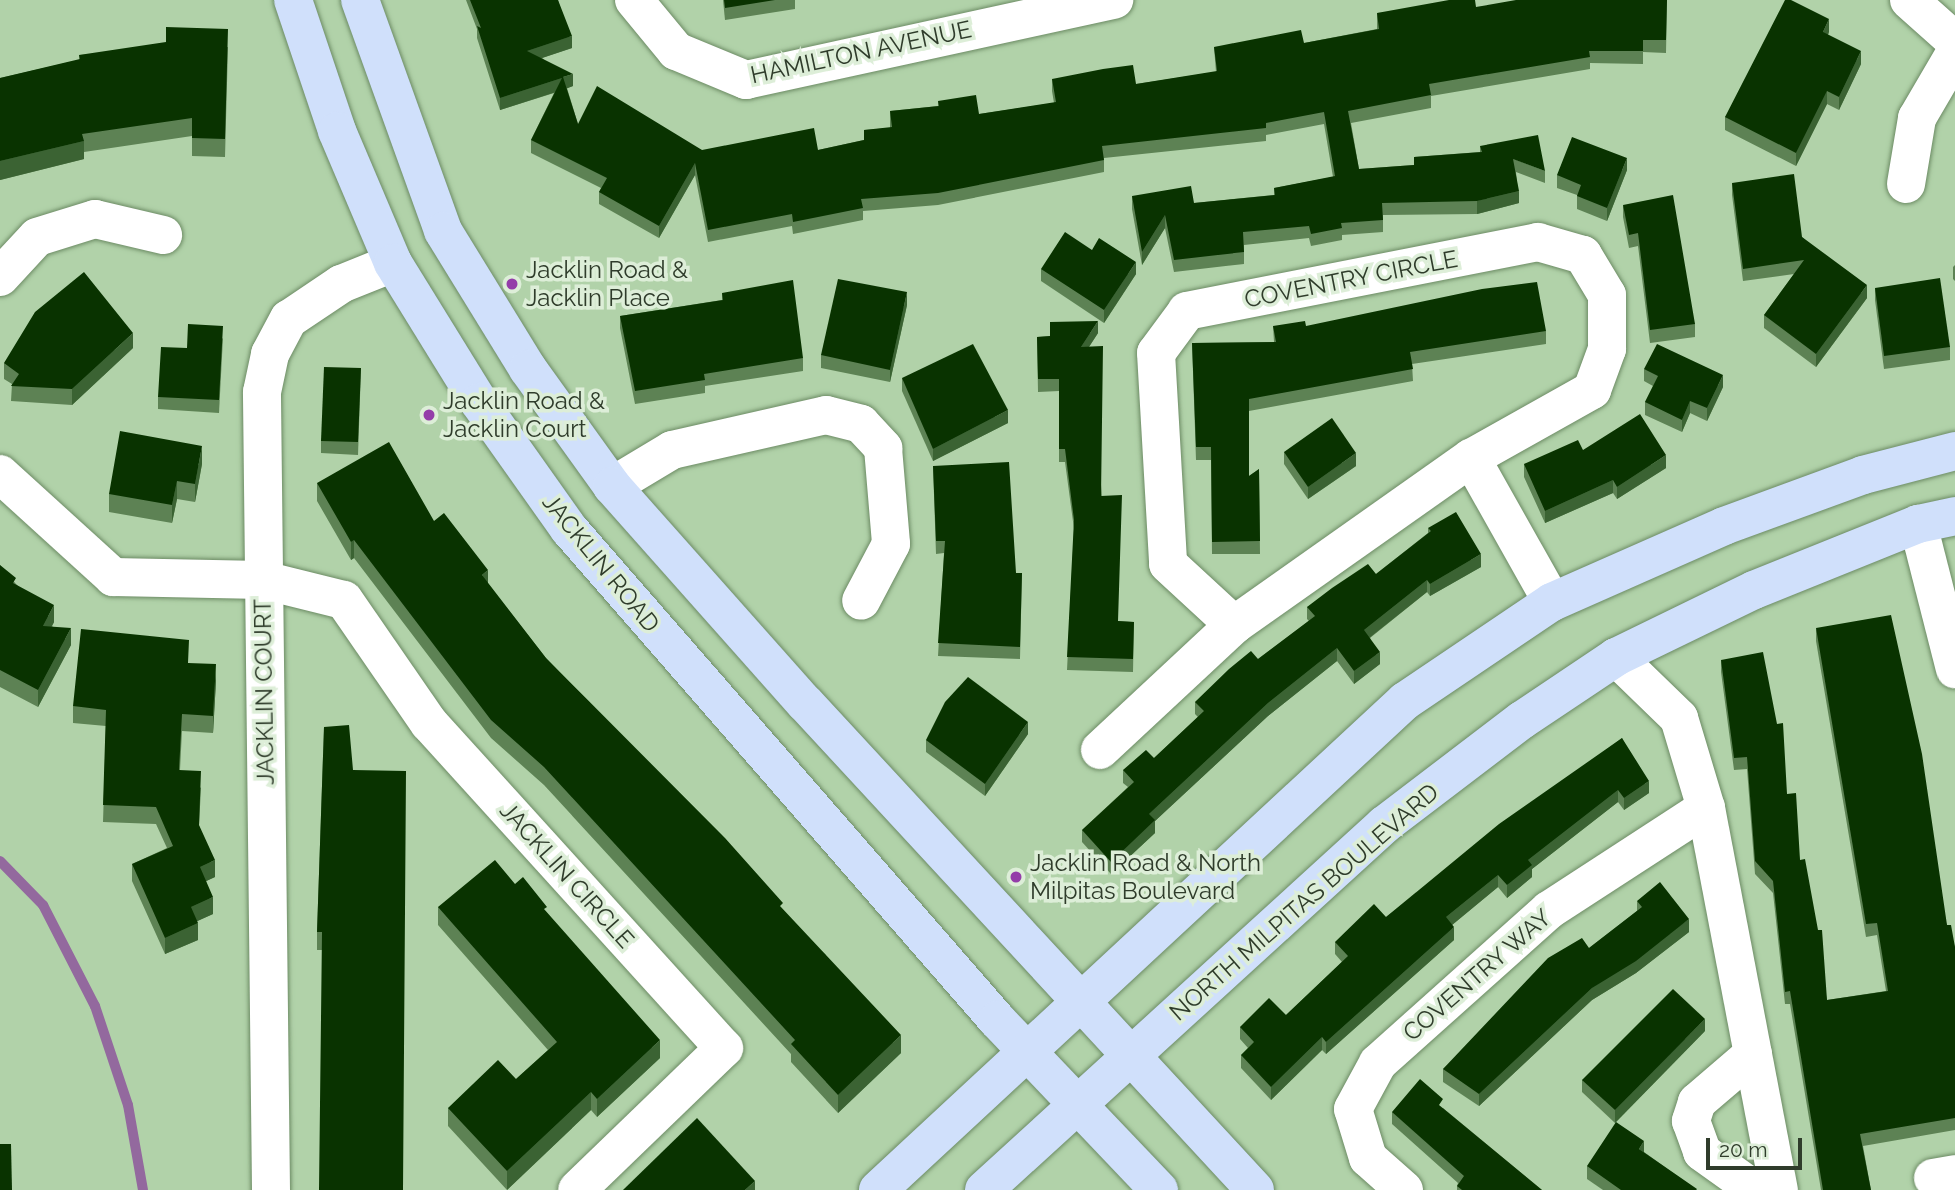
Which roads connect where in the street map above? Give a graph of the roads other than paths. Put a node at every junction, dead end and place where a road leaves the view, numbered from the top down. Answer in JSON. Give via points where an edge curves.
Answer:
{"nodes":[{"id":1,"x":293,"y":0,"type":"edge"},
{"id":2,"x":360,"y":0,"type":"edge"},
{"id":3,"x":634,"y":0,"type":"edge"},
{"id":4,"x":1114,"y":0,"type":"edge"},
{"id":5,"x":1909,"y":0,"type":"edge"},
{"id":6,"x":1020,"y":9,"type":"edge"},
{"id":7,"x":1955,"y":41,"type":"edge"},
{"id":8,"x":1955,"y":53,"type":"edge"},
{"id":9,"x":1906,"y":184,"type":"dead end"},
{"id":10,"x":163,"y":235,"type":"dead end"},
{"id":11,"x":393,"y":263,"type":"junction"},
{"id":12,"x":0,"y":277,"type":"edge"},
{"id":13,"x":1955,"y":451,"type":"edge"},
{"id":14,"x":1471,"y":458,"type":"junction"},
{"id":15,"x":0,"y":474,"type":"edge"},
{"id":16,"x":612,"y":486,"type":"junction"},
{"id":17,"x":1955,"y":516,"type":"edge"},
{"id":18,"x":1918,"y":524,"type":"junction"},
{"id":19,"x":263,"y":580,"type":"junction"},
{"id":20,"x":862,"y":601,"type":"dead end"},
{"id":21,"x":1552,"y":602,"type":"junction"},
{"id":22,"x":1234,"y":625,"type":"junction"},
{"id":23,"x":1616,"y":657,"type":"junction"},
{"id":24,"x":1955,"y":669,"type":"edge"},
{"id":25,"x":1100,"y":750,"type":"dead end"},
{"id":26,"x":1706,"y":808,"type":"junction"},
{"id":27,"x":1079,"y":1000,"type":"junction"},
{"id":28,"x":1026,"y":1051,"type":"junction"},
{"id":29,"x":1753,"y":1054,"type":"junction"},
{"id":30,"x":1130,"y":1055,"type":"junction"},
{"id":31,"x":1078,"y":1105,"type":"junction"},
{"id":32,"x":271,"y":1190,"type":"edge"},
{"id":33,"x":577,"y":1190,"type":"edge"},
{"id":34,"x":878,"y":1190,"type":"edge"},
{"id":35,"x":984,"y":1190,"type":"edge"},
{"id":36,"x":1159,"y":1190,"type":"edge"},
{"id":37,"x":1255,"y":1190,"type":"edge"},
{"id":38,"x":1404,"y":1190,"type":"edge"},
{"id":39,"x":1755,"y":1190,"type":"edge"},
{"id":40,"x":1779,"y":1190,"type":"edge"}],
"edges":[{"from":1,"to":11,"type":"main road","name":"JACKLIN ROAD","via":[[337,131]]},
{"from":2,"to":16,"type":"main road","via":[[443,231],[528,369]]},
{"from":3,"to":6,"type":"street","name":"HAMILTON AVENUE","via":[[676,51],[746,80]]},
{"from":4,"to":6,"type":"street","name":"HAMILTON AVENUE"},
{"from":5,"to":7,"type":"street"},
{"from":8,"to":9,"type":"street","via":[[1917,118]]},
{"from":10,"to":12,"type":"street","via":[[95,219],[37,237]]},
{"from":11,"to":19,"type":"street","name":"JACKLIN COURT","via":[[341,284],[289,319],[270,354],[262,392]]},
{"from":11,"to":28,"type":"main road","name":"JACKLIN ROAD","via":[[480,402],[569,529]]},
{"from":13,"to":21,"type":"main road","via":[[1863,475],[1724,526]]},
{"from":14,"to":21,"type":"street"},
{"from":14,"to":22,"type":"street","name":"COVENTRY CIRCLE"},
{"from":14,"to":22,"type":"street","name":"COVENTRY CIRCLE","via":[[1592,390],[1606,349],[1607,295],[1583,255],[1538,242],[1187,311],[1156,353],[1168,564]]},
{"from":15,"to":19,"type":"street","via":[[113,577]]},
{"from":16,"to":20,"type":"street","via":[[673,450],[826,415],[861,424],[883,449],[891,544]]},
{"from":16,"to":27,"type":"main road"},
{"from":17,"to":18,"type":"main road","name":"NORTH MILPITAS BOULEVARD"},
{"from":18,"to":23,"type":"main road","name":"NORTH MILPITAS BOULEVARD","via":[[1754,590]]},
{"from":18,"to":24,"type":"street"},
{"from":19,"to":32,"type":"street","name":"JACKLIN COURT"},
{"from":19,"to":33,"type":"street","name":"JACKLIN CIRCLE","via":[[344,600],[429,723],[724,1048]]},
{"from":21,"to":27,"type":"main road","via":[[1405,701]]},
{"from":22,"to":25,"type":"street","name":"COVENTRY CIRCLE"},
{"from":23,"to":26,"type":"street","via":[[1679,718]]},
{"from":23,"to":30,"type":"main road","name":"NORTH MILPITAS BOULEVARD","via":[[1522,720],[1384,825]]},
{"from":26,"to":29,"type":"street"},
{"from":26,"to":38,"type":"street","name":"COVENTRY WAY","via":[[1549,911],[1378,1063],[1353,1109],[1368,1158]]},
{"from":27,"to":28,"type":"main road"},
{"from":27,"to":30,"type":"main road"},
{"from":28,"to":31,"type":"main road","name":"JACKLIN ROAD"},
{"from":28,"to":34,"type":"main road"},
{"from":29,"to":39,"type":"street","via":[[1697,1102],[1691,1121],[1702,1152]]},
{"from":29,"to":40,"type":"street"},
{"from":30,"to":31,"type":"main road","name":"NORTH MILPITAS BOULEVARD"},
{"from":30,"to":37,"type":"main road"},
{"from":31,"to":35,"type":"main road","name":"NORTH MILPITAS BOULEVARD"},
{"from":31,"to":36,"type":"main road","name":"JACKLIN ROAD"}]}
